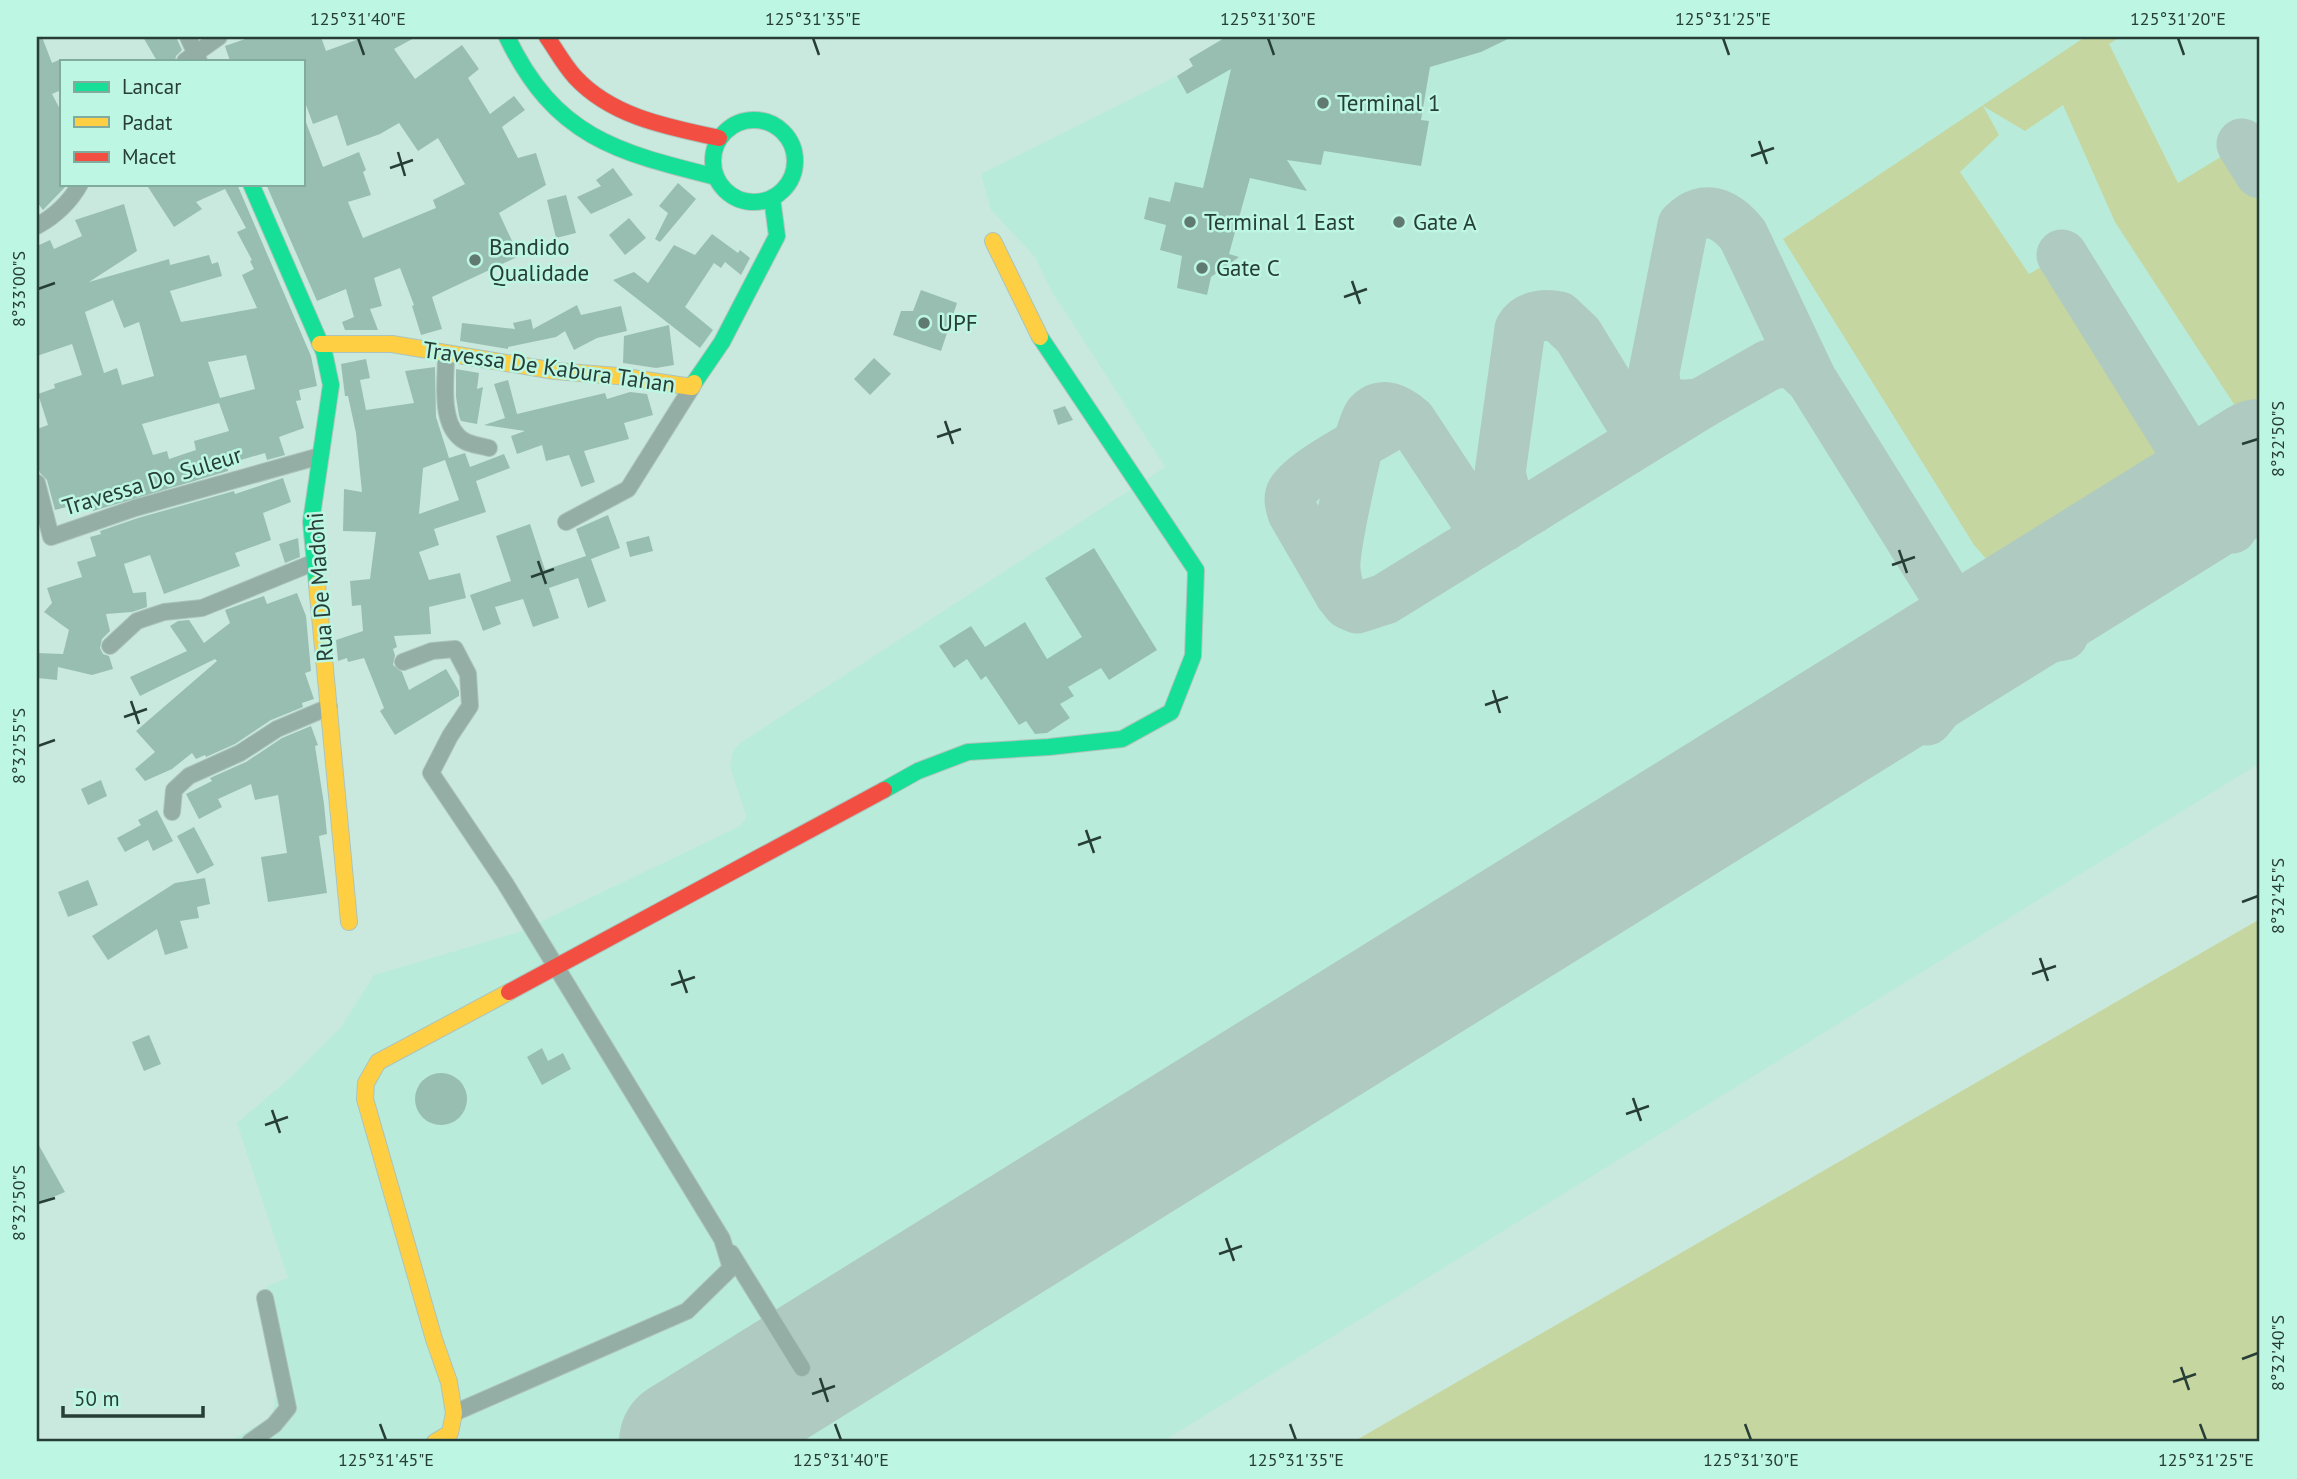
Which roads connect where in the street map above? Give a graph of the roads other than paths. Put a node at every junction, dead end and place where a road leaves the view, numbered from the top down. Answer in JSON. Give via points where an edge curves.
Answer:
{"nodes":[{"id":1,"x":188,"y":37,"type":"edge"},
{"id":2,"x":219,"y":37,"type":"edge"},
{"id":3,"x":507,"y":37,"type":"edge"},
{"id":4,"x":547,"y":37,"type":"edge"},
{"id":5,"x":193,"y":59,"type":"edge"},
{"id":6,"x":719,"y":138,"type":"junction"},
{"id":7,"x":716,"y":177,"type":"junction"},
{"id":8,"x":79,"y":186,"type":"edge"},
{"id":9,"x":252,"y":186,"type":"edge"},
{"id":10,"x":772,"y":198,"type":"junction"},
{"id":11,"x":37,"y":226,"type":"edge"},
{"id":12,"x":993,"y":241,"type":"dead end"},
{"id":13,"x":320,"y":344,"type":"junction"},
{"id":14,"x":446,"y":355,"type":"junction"},
{"id":15,"x":692,"y":387,"type":"junction"},
{"id":16,"x":489,"y":448,"type":"dead end"},
{"id":17,"x":320,"y":456,"type":"junction"},
{"id":18,"x":37,"y":483,"type":"edge"},
{"id":19,"x":566,"y":522,"type":"dead end"},
{"id":20,"x":44,"y":539,"type":"edge"},
{"id":21,"x":315,"y":562,"type":"junction"},
{"id":22,"x":110,"y":646,"type":"dead end"},
{"id":23,"x":403,"y":662,"type":"dead end"},
{"id":24,"x":329,"y":707,"type":"junction"},
{"id":25,"x":172,"y":812,"type":"dead end"},
{"id":26,"x":349,"y":922,"type":"dead end"},
{"id":27,"x":556,"y":966,"type":"junction"},
{"id":28,"x":722,"y":1239,"type":"junction"},
{"id":29,"x":265,"y":1297,"type":"dead end"},
{"id":30,"x":802,"y":1368,"type":"dead end"},
{"id":31,"x":454,"y":1413,"type":"junction"},
{"id":32,"x":250,"y":1442,"type":"edge"},
{"id":33,"x":435,"y":1442,"type":"edge"}],
"edges":[{"from":1,"to":5,"type":"street"},
{"from":2,"to":5,"type":"street"},
{"from":3,"to":7,"type":"street","via":[[541,91],[596,140]]},
{"from":4,"to":6,"type":"street","via":[[576,79],[604,100],[640,118]]},
{"from":6,"to":7,"type":"street","via":[[713,163]]},
{"from":6,"to":10,"type":"street","via":[[748,120],[772,124],[790,139],[795,167],[791,180]]},
{"from":7,"to":10,"type":"street","via":[[734,196],[746,201]]},
{"from":8,"to":11,"type":"street","via":[[53,217]]},
{"from":9,"to":13,"type":"street","name":"Rua De Madohi"},
{"from":10,"to":15,"type":"street","name":"Travessa De Kabura Tahan","via":[[777,236],[722,342]]},
{"from":12,"to":27,"type":"street","via":[[1034,328],[1196,569],[1193,656],[1171,712],[1122,739],[968,752],[918,771]]},
{"from":13,"to":14,"type":"street","name":"Travessa De Kabura Tahan","via":[[392,344]]},
{"from":13,"to":17,"type":"street","name":"Rua De Madohi","via":[[331,384]]},
{"from":14,"to":15,"type":"street","name":"Travessa De Kabura Tahan"},
{"from":14,"to":16,"type":"street","via":[[451,424],[469,443]]},
{"from":15,"to":19,"type":"street","via":[[628,489]]},
{"from":17,"to":20,"type":"street","name":"Travessa Do Suleur"},
{"from":17,"to":21,"type":"street","name":"Rua De Madohi","via":[[312,522]]},
{"from":18,"to":20,"type":"street","name":"Travessa Do Suleur"},
{"from":21,"to":22,"type":"street","via":[[202,608],[164,612],[138,621]]},
{"from":21,"to":24,"type":"street","name":"Rua De Madohi"},
{"from":23,"to":27,"type":"street","via":[[432,650],[455,649],[468,674],[470,706],[431,773]]},
{"from":24,"to":25,"type":"street","via":[[189,776],[174,790]]},
{"from":24,"to":26,"type":"street","name":"Rua De Madohi"},
{"from":27,"to":28,"type":"street"},
{"from":27,"to":31,"type":"street","via":[[378,1062],[366,1083],[365,1099],[449,1382]]},
{"from":28,"to":30,"type":"street"},
{"from":28,"to":31,"type":"street","via":[[730,1268],[687,1311]]},
{"from":29,"to":32,"type":"street","via":[[288,1408]]},
{"from":31,"to":33,"type":"street","via":[[450,1433]]}]}
